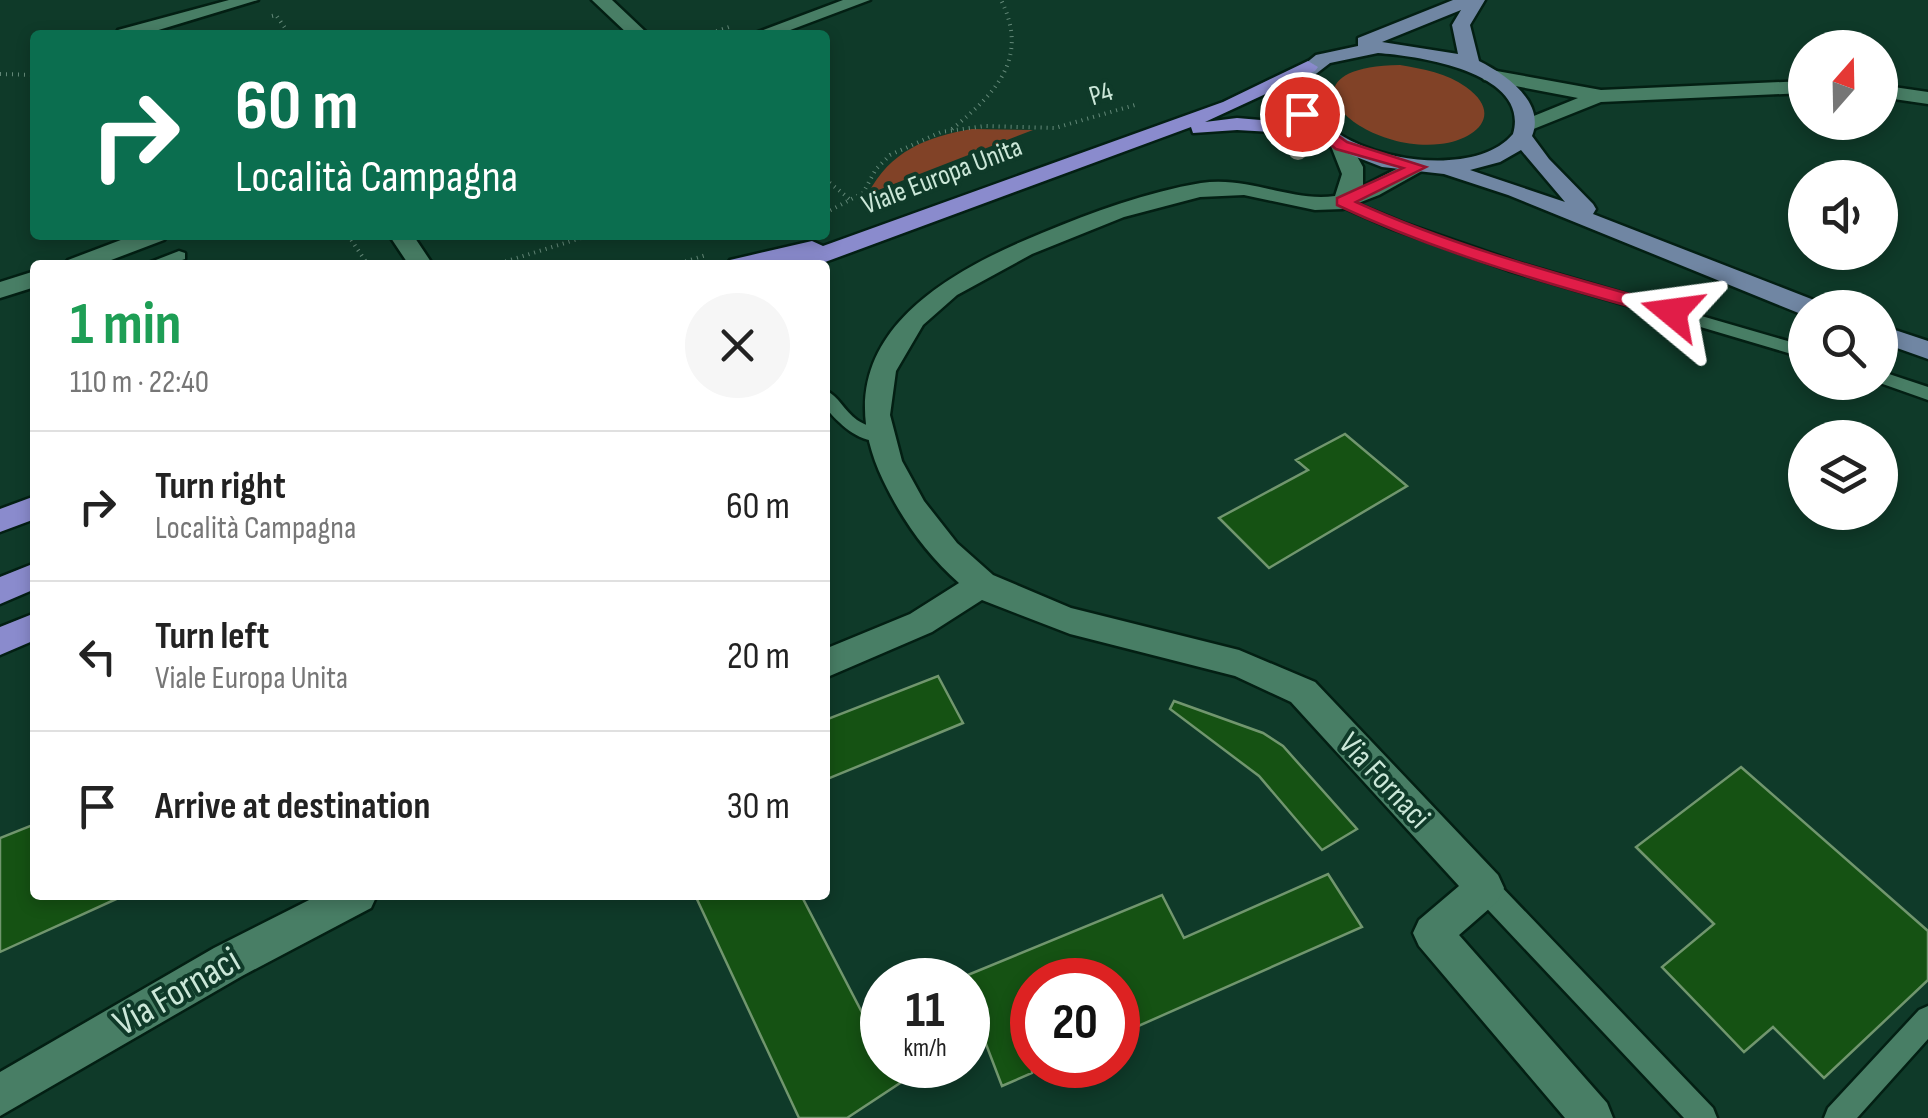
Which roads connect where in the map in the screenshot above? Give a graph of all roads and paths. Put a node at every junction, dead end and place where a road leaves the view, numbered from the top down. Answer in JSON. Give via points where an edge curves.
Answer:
{"nodes":[{"id":1,"x":249,"y":0,"type":"edge"},
{"id":2,"x":600,"y":0,"type":"edge"},
{"id":3,"x":861,"y":0,"type":"edge"},
{"id":4,"x":1001,"y":0,"type":"edge"},
{"id":5,"x":1472,"y":0,"type":"edge"},
{"id":6,"x":140,"y":30,"type":"edge"},
{"id":7,"x":634,"y":30,"type":"edge"},
{"id":8,"x":774,"y":30,"type":"edge"},
{"id":9,"x":1317,"y":62,"type":"junction"},
{"id":10,"x":1470,"y":65,"type":"junction"},
{"id":11,"x":0,"y":74,"type":"edge"},
{"id":12,"x":30,"y":75,"type":"edge"},
{"id":13,"x":1491,"y":76,"type":"junction"},
{"id":14,"x":1788,"y":88,"type":"edge"},
{"id":15,"x":1898,"y":94,"type":"edge"},
{"id":16,"x":1601,"y":96,"type":"junction"},
{"id":17,"x":1928,"y":98,"type":"edge"},
{"id":18,"x":1146,"y":101,"type":"dead end"},
{"id":19,"x":952,"y":130,"type":"junction"},
{"id":20,"x":1319,"y":131,"type":"junction"},
{"id":21,"x":1524,"y":131,"type":"junction"},
{"id":22,"x":1113,"y":146,"type":"junction"},
{"id":23,"x":1342,"y":146,"type":"junction"},
{"id":24,"x":1423,"y":167,"type":"junction"},
{"id":25,"x":830,"y":182,"type":"edge"},
{"id":26,"x":852,"y":201,"type":"junction"},
{"id":27,"x":1343,"y":202,"type":"junction"},
{"id":28,"x":830,"y":211,"type":"edge"},
{"id":29,"x":1602,"y":225,"type":"junction"},
{"id":30,"x":898,"y":228,"type":"junction"},
{"id":31,"x":143,"y":240,"type":"edge"},
{"id":32,"x":575,"y":240,"type":"edge"},
{"id":33,"x":179,"y":256,"type":"dead end"},
{"id":34,"x":89,"y":260,"type":"edge"},
{"id":35,"x":167,"y":260,"type":"edge"},
{"id":36,"x":510,"y":260,"type":"edge"},
{"id":37,"x":760,"y":260,"type":"edge"},
{"id":38,"x":808,"y":260,"type":"edge"},
{"id":39,"x":830,"y":265,"type":"edge"},
{"id":40,"x":30,"y":284,"type":"edge"},
{"id":41,"x":0,"y":290,"type":"edge"},
{"id":42,"x":1788,"y":300,"type":"edge"},
{"id":43,"x":1898,"y":339,"type":"edge"},
{"id":44,"x":1788,"y":347,"type":"edge"},
{"id":45,"x":1928,"y":350,"type":"edge"},
{"id":46,"x":1898,"y":383,"type":"edge"},
{"id":47,"x":1928,"y":394,"type":"edge"},
{"id":48,"x":830,"y":402,"type":"edge"},
{"id":49,"x":878,"y":436,"type":"junction"},
{"id":50,"x":30,"y":510,"type":"edge"},
{"id":51,"x":0,"y":522,"type":"edge"},
{"id":52,"x":30,"y":577,"type":"edge"},
{"id":53,"x":982,"y":584,"type":"junction"},
{"id":54,"x":0,"y":591,"type":"edge"},
{"id":55,"x":30,"y":628,"type":"edge"},
{"id":56,"x":0,"y":642,"type":"edge"},
{"id":57,"x":830,"y":662,"type":"edge"},
{"id":58,"x":1485,"y":888,"type":"junction"},
{"id":59,"x":348,"y":900,"type":"edge"},
{"id":60,"x":1928,"y":1020,"type":"edge"},
{"id":61,"x":0,"y":1094,"type":"edge"},
{"id":62,"x":1592,"y":1118,"type":"edge"},
{"id":63,"x":1703,"y":1118,"type":"edge"},
{"id":64,"x":1838,"y":1118,"type":"edge"}],
"edges":[{"from":1,"to":6,"type":"street"},
{"from":2,"to":7,"type":"street"},
{"from":3,"to":8,"type":"street"},
{"from":4,"to":19,"type":"path","via":[[1016,34],[1008,72]]},
{"from":5,"to":9,"type":"main road"},
{"from":5,"to":10,"type":"main road","via":[[1461,24]]},
{"from":9,"to":10,"type":"main road","via":[[1350,50],[1409,49]]},
{"from":9,"to":20,"type":"main road","via":[[1297,81],[1295,97]]},
{"from":9,"to":22,"type":"highway","via":[[1230,106]]},
{"from":10,"to":13,"type":"main road"},
{"from":11,"to":12,"type":"path"},
{"from":13,"to":16,"type":"street"},
{"from":13,"to":21,"type":"main road","via":[[1523,108]]},
{"from":14,"to":16,"type":"street"},
{"from":15,"to":17,"type":"street"},
{"from":16,"to":21,"type":"street"},
{"from":18,"to":19,"type":"path","name":"P4","via":[[1055,128]]},
{"from":19,"to":26,"type":"path","name":"P4","via":[[890,155]]},
{"from":20,"to":22,"type":"highway","via":[[1237,124]]},
{"from":20,"to":23,"type":"main road"},
{"from":21,"to":24,"type":"main road","via":[[1503,154],[1470,165]]},
{"from":21,"to":29,"type":"main road","via":[[1541,164]]},
{"from":22,"to":30,"type":"highway","name":"Viale Europa Unita"},
{"from":23,"to":24,"type":"main road"},
{"from":23,"to":27,"type":"street","via":[[1354,169],[1354,186]]},
{"from":24,"to":27,"type":"street"},
{"from":24,"to":29,"type":"main road","via":[[1501,182]]},
{"from":25,"to":26,"type":"path"},
{"from":26,"to":28,"type":"path","name":"P4"},
{"from":27,"to":44,"type":"lane","via":[[1524,270]]},
{"from":27,"to":49,"type":"street","name":"Via Fornaci","via":[[1268,190],[1196,190],[1130,209],[980,270],[928,305],[886,358],[876,400]]},
{"from":29,"to":42,"type":"main road"},
{"from":30,"to":37,"type":"highway"},
{"from":30,"to":38,"type":"highway","name":"Viale Europa Unita"},
{"from":30,"to":39,"type":"highway"},
{"from":31,"to":34,"type":"street"},
{"from":32,"to":36,"type":"path"},
{"from":33,"to":35,"type":"lane"},
{"from":40,"to":41,"type":"street"},
{"from":43,"to":45,"type":"main road"},
{"from":46,"to":47,"type":"lane"},
{"from":48,"to":49,"type":"lane","via":[[850,424]]},
{"from":49,"to":53,"type":"street","name":"Via Fornaci","via":[[890,472],[926,527]]},
{"from":50,"to":51,"type":"highway"},
{"from":52,"to":54,"type":"highway"},
{"from":53,"to":57,"type":"street","via":[[922,624]]},
{"from":53,"to":58,"type":"street","name":"Via Fornaci","via":[[1084,628],[1228,657],[1303,692]]},
{"from":55,"to":56,"type":"highway"},
{"from":58,"to":62,"type":"street","via":[[1432,933]]},
{"from":58,"to":63,"type":"lane"},
{"from":59,"to":61,"type":"street","name":"Via Fornaci"},
{"from":60,"to":64,"type":"lane"}]}
